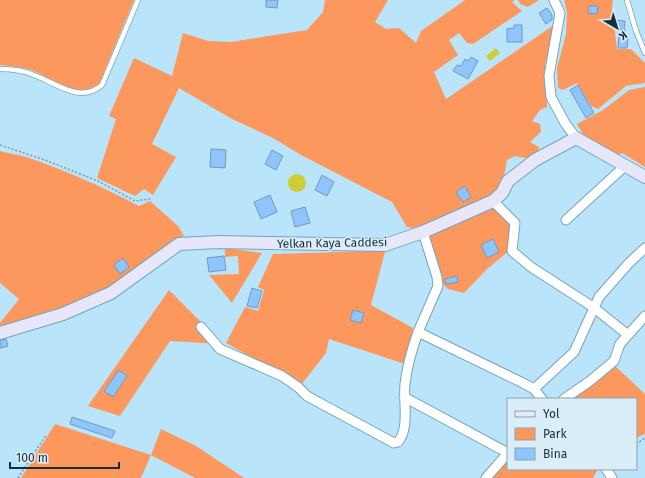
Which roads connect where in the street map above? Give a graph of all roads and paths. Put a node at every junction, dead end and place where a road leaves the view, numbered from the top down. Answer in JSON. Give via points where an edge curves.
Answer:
{"nodes":[{"id":1,"x":138,"y":0,"type":"edge"},
{"id":2,"x":554,"y":0,"type":"edge"},
{"id":3,"x":627,"y":0,"type":"edge"},
{"id":4,"x":645,"y":53,"type":"edge"},
{"id":5,"x":0,"y":69,"type":"edge"},
{"id":6,"x":576,"y":138,"type":"junction"},
{"id":7,"x":0,"y":145,"type":"edge"},
{"id":8,"x":626,"y":165,"type":"junction"},
{"id":9,"x":645,"y":177,"type":"edge"},
{"id":10,"x":150,"y":198,"type":"dead end"},
{"id":11,"x":494,"y":201,"type":"junction"},
{"id":12,"x":566,"y":220,"type":"dead end"},
{"id":13,"x":423,"y":232,"type":"junction"},
{"id":14,"x":645,"y":248,"type":"edge"},
{"id":15,"x":593,"y":308,"type":"junction"},
{"id":16,"x":645,"y":316,"type":"edge"},
{"id":17,"x":201,"y":327,"type":"dead end"},
{"id":18,"x":418,"y":332,"type":"junction"},
{"id":19,"x":0,"y":333,"type":"edge"},
{"id":20,"x":628,"y":335,"type":"junction"},
{"id":21,"x":534,"y":389,"type":"junction"},
{"id":22,"x":404,"y":397,"type":"junction"},
{"id":23,"x":541,"y":398,"type":"edge"},
{"id":24,"x":565,"y":398,"type":"edge"},
{"id":25,"x":46,"y":435,"type":"dead end"},
{"id":26,"x":507,"y":452,"type":"edge"},
{"id":27,"x":507,"y":454,"type":"edge"},
{"id":28,"x":18,"y":478,"type":"edge"},
{"id":29,"x":486,"y":478,"type":"edge"}],
"edges":[{"from":1,"to":5,"type":"lane","via":[[102,85],[93,92],[78,93],[27,72]]},
{"from":2,"to":6,"type":"street","via":[[560,13],[549,76],[552,97]]},
{"from":3,"to":4,"type":"lane"},
{"from":6,"to":8,"type":"street"},
{"from":6,"to":11,"type":"street","name":"Yelkan Kaya Caddesi","via":[[529,165],[508,181]]},
{"from":7,"to":10,"type":"path","via":[[98,181],[135,201]]},
{"from":8,"to":9,"type":"street"},
{"from":8,"to":12,"type":"street"},
{"from":11,"to":13,"type":"street","name":"Yelkan Kaya Caddesi"},
{"from":11,"to":15,"type":"street","via":[[515,224],[512,251],[531,267]]},
{"from":13,"to":18,"type":"street","via":[[438,286]]},
{"from":13,"to":19,"type":"street","name":"Yelkan Kaya Caddesi","via":[[384,245],[218,242],[179,244],[111,293],[63,314]]},
{"from":14,"to":15,"type":"street","via":[[599,297]]},
{"from":15,"to":20,"type":"street"},
{"from":15,"to":21,"type":"street","via":[[574,352]]},
{"from":16,"to":20,"type":"street"},
{"from":17,"to":22,"type":"street","via":[[220,349],[282,376],[307,396],[394,443],[403,435]]},
{"from":18,"to":21,"type":"street"},
{"from":18,"to":22,"type":"street","via":[[411,352]]},
{"from":20,"to":24,"type":"street","via":[[620,344],[614,361]]},
{"from":21,"to":23,"type":"street"},
{"from":22,"to":26,"type":"street"},
{"from":25,"to":28,"type":"path"},
{"from":27,"to":29,"type":"street"}]}
